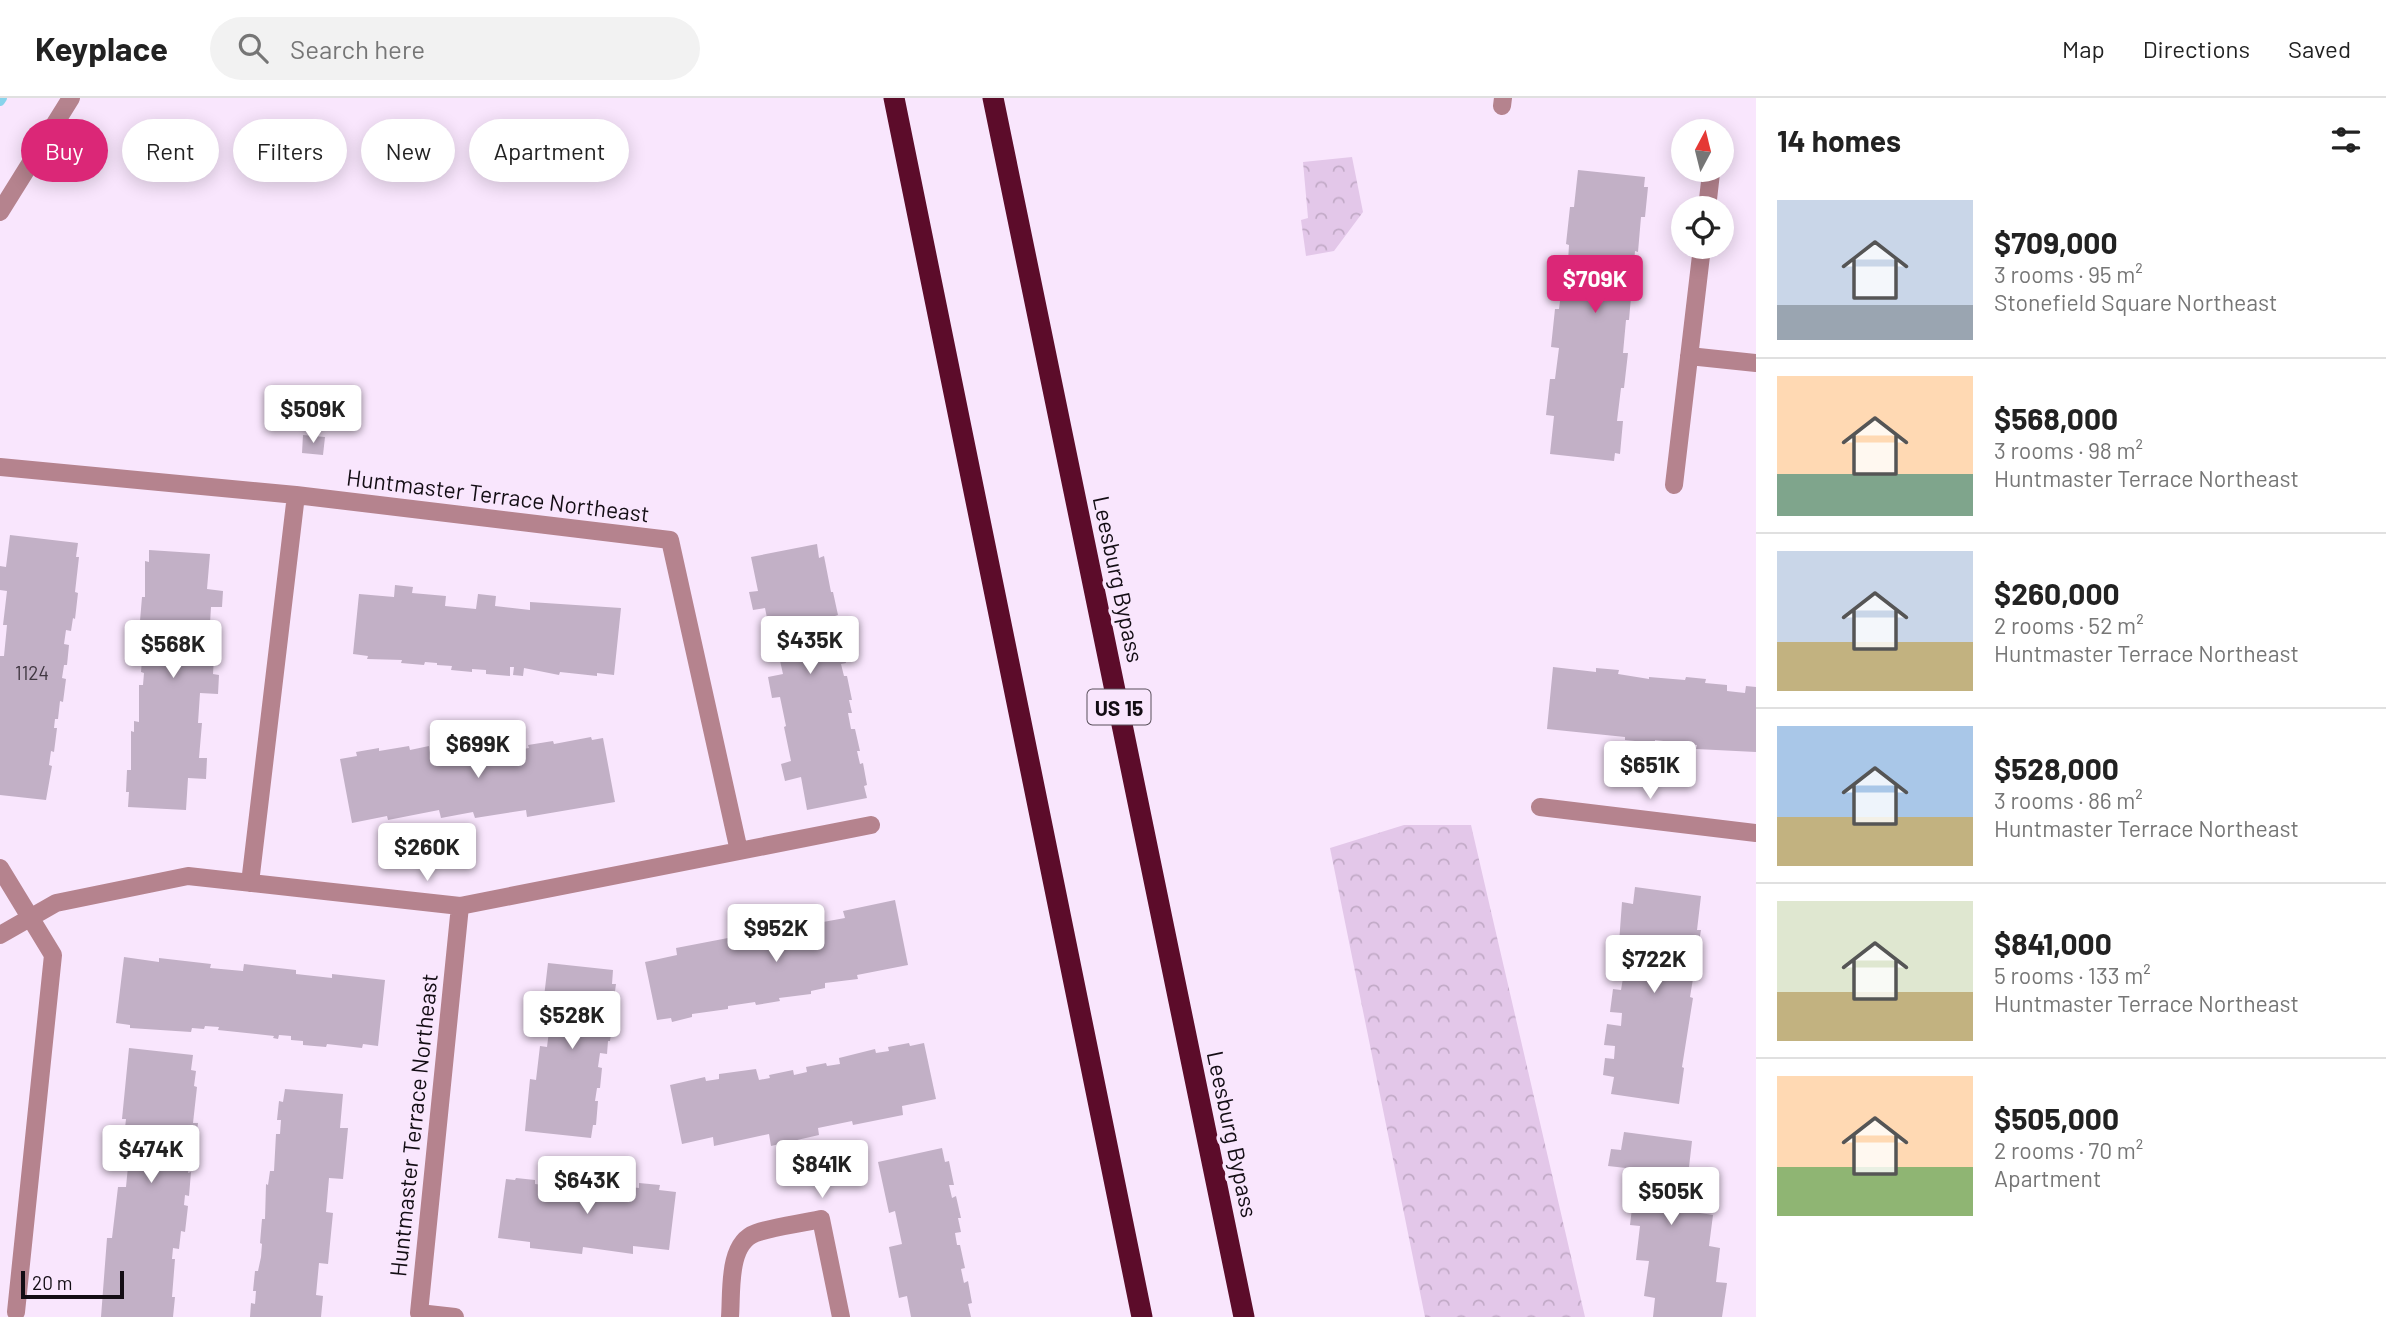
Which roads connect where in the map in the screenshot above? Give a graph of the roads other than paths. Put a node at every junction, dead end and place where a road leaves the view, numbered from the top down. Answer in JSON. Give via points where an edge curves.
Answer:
{"nodes":[{"id":1,"x":71,"y":98,"type":"edge"},
{"id":2,"x":894,"y":98,"type":"edge"},
{"id":3,"x":993,"y":98,"type":"edge"},
{"id":4,"x":0,"y":212,"type":"edge"},
{"id":5,"x":1701,"y":259,"type":"edge"},
{"id":6,"x":1689,"y":356,"type":"junction"},
{"id":7,"x":1756,"y":363,"type":"edge"},
{"id":8,"x":0,"y":467,"type":"edge"},
{"id":9,"x":1674,"y":485,"type":"dead end"},
{"id":10,"x":296,"y":495,"type":"junction"},
{"id":11,"x":1540,"y":807,"type":"dead end"},
{"id":12,"x":871,"y":825,"type":"dead end"},
{"id":13,"x":1756,"y":833,"type":"edge"},
{"id":14,"x":739,"y":851,"type":"junction"},
{"id":15,"x":0,"y":868,"type":"edge"},
{"id":16,"x":250,"y":883,"type":"junction"},
{"id":17,"x":460,"y":906,"type":"junction"},
{"id":18,"x":31,"y":918,"type":"junction"},
{"id":19,"x":0,"y":935,"type":"edge"},
{"id":20,"x":16,"y":1312,"type":"dead end"},
{"id":21,"x":456,"y":1317,"type":"edge"},
{"id":22,"x":730,"y":1317,"type":"edge"},
{"id":23,"x":841,"y":1317,"type":"edge"},
{"id":24,"x":1142,"y":1317,"type":"edge"},
{"id":25,"x":1244,"y":1317,"type":"edge"}],
"edges":[{"from":1,"to":4,"type":"street"},
{"from":2,"to":24,"type":"highway"},
{"from":3,"to":25,"type":"highway","name":"Leesburg Bypass","number":"US 15"},
{"from":5,"to":6,"type":"street"},
{"from":6,"to":7,"type":"street"},
{"from":6,"to":9,"type":"street"},
{"from":8,"to":10,"type":"street","name":"Huntmaster Terrace Northeast"},
{"from":10,"to":14,"type":"street","name":"Huntmaster Terrace Northeast","via":[[670,540]]},
{"from":10,"to":16,"type":"street"},
{"from":11,"to":13,"type":"street"},
{"from":12,"to":14,"type":"street"},
{"from":14,"to":17,"type":"street"},
{"from":15,"to":18,"type":"street"},
{"from":16,"to":17,"type":"street"},
{"from":16,"to":18,"type":"street","via":[[188,876],[56,903]]},
{"from":17,"to":21,"type":"street","name":"Huntmaster Terrace Northeast","via":[[419,1313]]},
{"from":18,"to":19,"type":"street"},
{"from":18,"to":20,"type":"street","via":[[53,956]]},
{"from":22,"to":23,"type":"street","via":[[735,1259],[741,1244],[754,1233],[821,1219]]}]}
